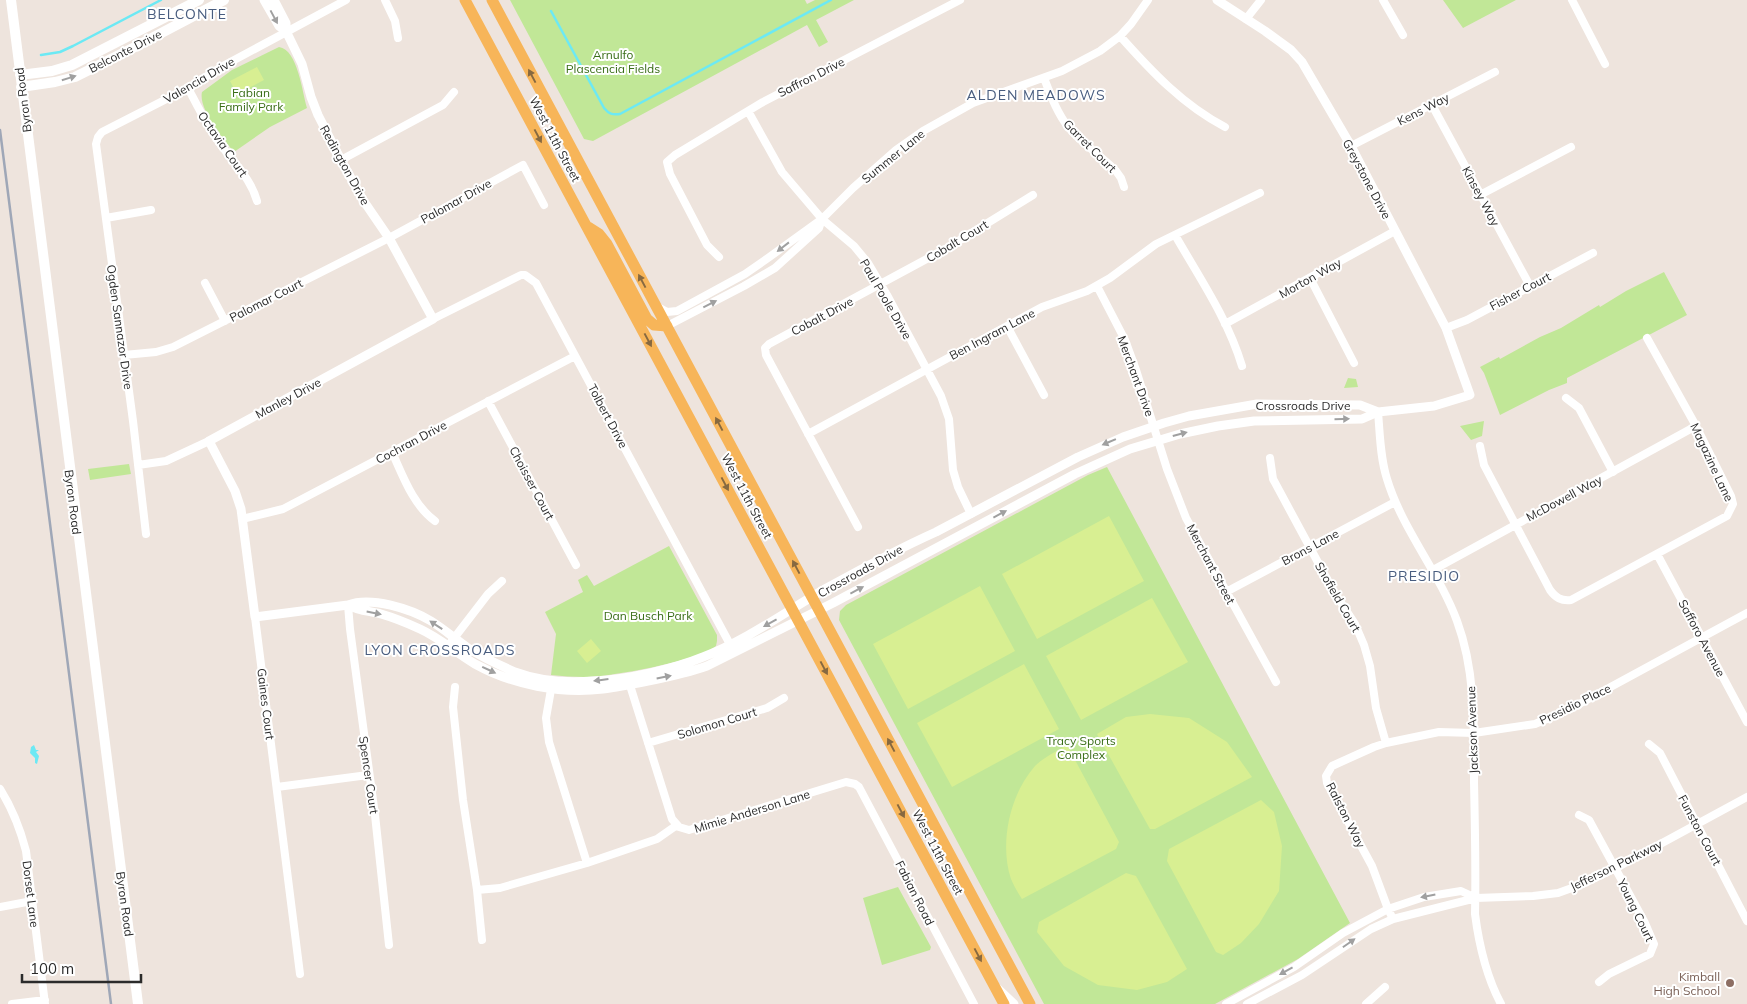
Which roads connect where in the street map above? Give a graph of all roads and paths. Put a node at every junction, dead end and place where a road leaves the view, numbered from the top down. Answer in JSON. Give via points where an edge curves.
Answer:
{"nodes":[{"id":1,"x":11,"y":0,"type":"edge"},
{"id":2,"x":199,"y":0,"type":"edge"},
{"id":3,"x":224,"y":0,"type":"edge"},
{"id":4,"x":264,"y":0,"type":"edge"},
{"id":5,"x":274,"y":0,"type":"edge"},
{"id":6,"x":346,"y":0,"type":"edge"},
{"id":7,"x":385,"y":0,"type":"edge"},
{"id":8,"x":466,"y":0,"type":"edge"},
{"id":9,"x":492,"y":0,"type":"edge"},
{"id":10,"x":960,"y":0,"type":"edge"},
{"id":11,"x":1148,"y":0,"type":"edge"},
{"id":12,"x":1217,"y":0,"type":"edge"},
{"id":13,"x":1261,"y":0,"type":"edge"},
{"id":14,"x":1383,"y":0,"type":"edge"},
{"id":15,"x":1572,"y":0,"type":"edge"},
{"id":16,"x":1246,"y":19,"type":"junction"},
{"id":17,"x":286,"y":31,"type":"junction"},
{"id":18,"x":1403,"y":34,"type":"dead end"},
{"id":19,"x":1120,"y":36,"type":"junction"},
{"id":20,"x":398,"y":38,"type":"dead end"},
{"id":21,"x":1605,"y":64,"type":"dead end"},
{"id":22,"x":1494,"y":72,"type":"dead end"},
{"id":23,"x":20,"y":75,"type":"junction"},
{"id":24,"x":1044,"y":78,"type":"junction"},
{"id":25,"x":21,"y":87,"type":"junction"},
{"id":26,"x":188,"y":88,"type":"junction"},
{"id":27,"x":454,"y":92,"type":"dead end"},
{"id":28,"x":1432,"y":105,"type":"junction"},
{"id":29,"x":748,"y":111,"type":"junction"},
{"id":30,"x":112,"y":127,"type":"joint"},
{"id":31,"x":1225,"y":127,"type":"dead end"},
{"id":32,"x":1351,"y":146,"type":"junction"},
{"id":33,"x":1571,"y":147,"type":"dead end"},
{"id":34,"x":341,"y":160,"type":"junction"},
{"id":35,"x":1124,"y":187,"type":"dead end"},
{"id":36,"x":1260,"y":193,"type":"dead end"},
{"id":37,"x":1032,"y":195,"type":"dead end"},
{"id":38,"x":1480,"y":195,"type":"junction"},
{"id":39,"x":257,"y":201,"type":"dead end"},
{"id":40,"x":544,"y":205,"type":"dead end"},
{"id":41,"x":151,"y":210,"type":"dead end"},
{"id":42,"x":106,"y":218,"type":"junction"},
{"id":43,"x":822,"y":219,"type":"junction"},
{"id":44,"x":587,"y":226,"type":"junction"},
{"id":45,"x":1395,"y":231,"type":"junction"},
{"id":46,"x":1175,"y":235,"type":"junction"},
{"id":47,"x":390,"y":238,"type":"junction"},
{"id":48,"x":1593,"y":253,"type":"dead end"},
{"id":49,"x":719,"y":257,"type":"dead end"},
{"id":50,"x":1310,"y":278,"type":"junction"},
{"id":51,"x":205,"y":283,"type":"dead end"},
{"id":52,"x":881,"y":285,"type":"junction"},
{"id":53,"x":1097,"y":286,"type":"junction"},
{"id":54,"x":1530,"y":286,"type":"junction"},
{"id":55,"x":656,"y":306,"type":"junction"},
{"id":56,"x":433,"y":319,"type":"junction"},
{"id":57,"x":225,"y":321,"type":"junction"},
{"id":58,"x":1225,"y":324,"type":"junction"},
{"id":59,"x":667,"y":326,"type":"junction"},
{"id":60,"x":1007,"y":326,"type":"junction"},
{"id":61,"x":1446,"y":328,"type":"junction"},
{"id":62,"x":1647,"y":338,"type":"dead end"},
{"id":63,"x":124,"y":355,"type":"junction"},
{"id":64,"x":576,"y":356,"type":"junction"},
{"id":65,"x":1354,"y":363,"type":"dead end"},
{"id":66,"x":1242,"y":366,"type":"dead end"},
{"id":67,"x":926,"y":369,"type":"junction"},
{"id":68,"x":1044,"y":395,"type":"dead end"},
{"id":69,"x":1470,"y":395,"type":"joint"},
{"id":70,"x":1566,"y":398,"type":"dead end"},
{"id":71,"x":488,"y":401,"type":"junction"},
{"id":72,"x":1378,"y":412,"type":"junction"},
{"id":73,"x":1153,"y":426,"type":"junction"},
{"id":74,"x":1696,"y":426,"type":"junction"},
{"id":75,"x":808,"y":434,"type":"junction"},
{"id":76,"x":1158,"y":440,"type":"junction"},
{"id":77,"x":209,"y":441,"type":"junction"},
{"id":78,"x":1480,"y":446,"type":"dead end"},
{"id":79,"x":392,"y":452,"type":"junction"},
{"id":80,"x":1270,"y":458,"type":"dead end"},
{"id":81,"x":138,"y":465,"type":"junction"},
{"id":82,"x":1613,"y":472,"type":"junction"},
{"id":83,"x":1395,"y":502,"type":"junction"},
{"id":84,"x":971,"y":514,"type":"junction"},
{"id":85,"x":242,"y":518,"type":"junction"},
{"id":86,"x":435,"y":521,"type":"dead end"},
{"id":87,"x":1516,"y":524,"type":"junction"},
{"id":88,"x":858,"y":527,"type":"dead end"},
{"id":89,"x":146,"y":534,"type":"dead end"},
{"id":90,"x":1310,"y":547,"type":"junction"},
{"id":91,"x":1657,"y":554,"type":"junction"},
{"id":92,"x":576,"y":565,"type":"dead end"},
{"id":93,"x":1433,"y":570,"type":"junction"},
{"id":94,"x":502,"y":581,"type":"dead end"},
{"id":95,"x":1226,"y":592,"type":"junction"},
{"id":96,"x":812,"y":598,"type":"junction"},
{"id":97,"x":348,"y":605,"type":"junction"},
{"id":98,"x":792,"y":610,"type":"junction"},
{"id":99,"x":819,"y":610,"type":"junction"},
{"id":100,"x":1747,"y":613,"type":"edge"},
{"id":101,"x":255,"y":617,"type":"junction"},
{"id":102,"x":798,"y":620,"type":"junction"},
{"id":103,"x":1701,"y":636,"type":"junction"},
{"id":104,"x":454,"y":638,"type":"junction"},
{"id":105,"x":448,"y":646,"type":"junction"},
{"id":106,"x":732,"y":648,"type":"junction"},
{"id":107,"x":629,"y":681,"type":"junction"},
{"id":108,"x":1276,"y":682,"type":"dead end"},
{"id":109,"x":552,"y":684,"type":"junction"},
{"id":110,"x":455,"y":687,"type":"dead end"},
{"id":111,"x":784,"y":698,"type":"dead end"},
{"id":112,"x":1747,"y":722,"type":"edge"},
{"id":113,"x":1474,"y":733,"type":"junction"},
{"id":114,"x":648,"y":743,"type":"junction"},
{"id":115,"x":1386,"y":743,"type":"junction"},
{"id":116,"x":1649,"y":744,"type":"dead end"},
{"id":117,"x":368,"y":775,"type":"junction"},
{"id":118,"x":855,"y":784,"type":"joint"},
{"id":119,"x":277,"y":787,"type":"junction"},
{"id":120,"x":0,"y":789,"type":"edge"},
{"id":121,"x":1747,"y":797,"type":"edge"},
{"id":122,"x":1579,"y":815,"type":"dead end"},
{"id":123,"x":1697,"y":824,"type":"junction"},
{"id":124,"x":677,"y":825,"type":"junction"},
{"id":125,"x":587,"y":863,"type":"junction"},
{"id":126,"x":1616,"y":868,"type":"junction"},
{"id":127,"x":476,"y":890,"type":"junction"},
{"id":128,"x":1476,"y":898,"type":"junction"},
{"id":129,"x":32,"y":901,"type":"junction"},
{"id":130,"x":0,"y":907,"type":"edge"},
{"id":131,"x":1388,"y":908,"type":"junction"},
{"id":132,"x":1393,"y":918,"type":"junction"},
{"id":133,"x":1747,"y":921,"type":"edge"},
{"id":134,"x":482,"y":940,"type":"dead end"},
{"id":135,"x":390,"y":945,"type":"dead end"},
{"id":136,"x":300,"y":974,"type":"dead end"},
{"id":137,"x":1599,"y":982,"type":"dead end"},
{"id":138,"x":995,"y":987,"type":"junction"},
{"id":139,"x":1385,"y":987,"type":"dead end"},
{"id":140,"x":45,"y":1002,"type":"edge"},
{"id":141,"x":12,"y":1004,"type":"edge"},
{"id":142,"x":138,"y":1004,"type":"edge"},
{"id":143,"x":974,"y":1004,"type":"edge"},
{"id":144,"x":1004,"y":1004,"type":"edge"},
{"id":145,"x":1014,"y":1004,"type":"edge"},
{"id":146,"x":1030,"y":1004,"type":"edge"},
{"id":147,"x":1226,"y":1004,"type":"edge"},
{"id":148,"x":1247,"y":1004,"type":"edge"},
{"id":149,"x":1366,"y":1004,"type":"edge"},
{"id":150,"x":1501,"y":1004,"type":"edge"}],
"edges":[{"from":1,"to":23,"type":"main road","name":"Byron Road"},
{"from":2,"to":23,"type":"main road","name":"Belconte Drive","via":[[72,65]]},
{"from":25,"to":3,"type":"main road","name":"Belconte Drive","one_way":true,"via":[[75,76]]},
{"from":4,"to":17,"type":"street","name":"Redington Drive","one_way":true,"via":[[279,26]]},
{"from":5,"to":17,"type":"street","name":"Redington Drive","via":[[286,23]]},
{"from":6,"to":17,"type":"street","name":"Valencia Drive"},
{"from":7,"to":20,"type":"street","via":[[395,21]]},
{"from":8,"to":44,"type":"main road","name":"West 11th Street","one_way":true},
{"from":55,"to":9,"type":"main road","name":"West 11th Street","one_way":true},
{"from":10,"to":29,"type":"street","name":"Saffron Drive"},
{"from":11,"to":19,"type":"street","name":"Summer Lane"},
{"from":12,"to":16,"type":"street","name":"Greystone Drive"},
{"from":13,"to":16,"type":"street"},
{"from":14,"to":18,"type":"street"},
{"from":15,"to":21,"type":"street"},
{"from":16,"to":32,"type":"street","name":"Greystone Drive","via":[[1291,50],[1302,62]]},
{"from":17,"to":26,"type":"street","name":"Valencia Drive"},
{"from":17,"to":34,"type":"street","name":"Redington Drive","via":[[302,64],[318,115]]},
{"from":19,"to":24,"type":"street","name":"Summer Lane","via":[[1100,51]]},
{"from":19,"to":31,"type":"street","via":[[1153,74],[1208,118]]},
{"from":22,"to":28,"type":"street","name":"Kens Way"},
{"from":23,"to":25,"type":"main road","name":"Byron Road"},
{"from":24,"to":35,"type":"street","name":"Garret Court","via":[[1063,120],[1116,171]]},
{"from":24,"to":43,"type":"street","name":"Summer Lane","via":[[973,103],[923,130],[896,150]]},
{"from":25,"to":142,"type":"main road","name":"Byron Road"},
{"from":26,"to":30,"type":"street","name":"Valencia Drive"},
{"from":26,"to":39,"type":"street","name":"Octavia Court","via":[[207,125],[247,177]]},
{"from":27,"to":34,"type":"street","via":[[444,105]]},
{"from":28,"to":32,"type":"street","name":"Kens Way"},
{"from":28,"to":38,"type":"street","name":"Kinsey Way"},
{"from":29,"to":43,"type":"street","name":"Paul Poole Drive","via":[[782,172]]},
{"from":29,"to":49,"type":"street","name":"Saffron Drive","via":[[667,162],[670,174],[707,245]]},
{"from":30,"to":42,"type":"street","name":"Ogden Sannazor Drive","via":[[102,132],[96,144]]},
{"from":32,"to":45,"type":"street","name":"Greystone Drive"},
{"from":33,"to":38,"type":"street"},
{"from":34,"to":47,"type":"street","name":"Redington Drive","via":[[363,200]]},
{"from":36,"to":46,"type":"street","name":"Ben Ingram Lane"},
{"from":37,"to":52,"type":"street","name":"Cobalt Court"},
{"from":38,"to":54,"type":"street","name":"Kinsey Way"},
{"from":40,"to":47,"type":"street","name":"Palomar Drive","via":[[522,165]]},
{"from":41,"to":42,"type":"street"},
{"from":42,"to":63,"type":"street","name":"Ogden Sannazor Drive"},
{"from":43,"to":52,"type":"street","name":"Paul Poole Drive","via":[[854,246]]},
{"from":43,"to":55,"type":"street","name":"Summer Lane","one_way":true,"via":[[745,274],[693,302],[672,312]]},
{"from":59,"to":43,"type":"street","name":"Summer Lane","one_way":true,"via":[[775,268],[819,228]]},
{"from":44,"to":59,"type":"main road","via":[[608,244],[648,319],[654,325]]},
{"from":44,"to":98,"type":"main road","name":"West 11th Street","one_way":true},
{"from":45,"to":50,"type":"street","name":"Morton Way"},
{"from":45,"to":61,"type":"street","name":"Greystone Drive"},
{"from":46,"to":53,"type":"street","name":"Ben Ingram Lane","via":[[1156,244]]},
{"from":46,"to":58,"type":"street"},
{"from":47,"to":56,"type":"street","name":"Redington Drive"},
{"from":47,"to":57,"type":"street","name":"Palomar Court"},
{"from":48,"to":54,"type":"street","name":"Fisher Court"},
{"from":50,"to":58,"type":"street","name":"Morton Way"},
{"from":50,"to":65,"type":"street"},
{"from":51,"to":57,"type":"street"},
{"from":52,"to":67,"type":"street","name":"Paul Poole Drive"},
{"from":52,"to":75,"type":"street","name":"Cobalt Drive","via":[[765,348]]},
{"from":53,"to":60,"type":"street","name":"Ben Ingram Lane","via":[[1042,307]]},
{"from":53,"to":73,"type":"street","name":"Merchant Drive","via":[[1125,340]]},
{"from":54,"to":61,"type":"street","name":"Fisher Court"},
{"from":55,"to":59,"type":"main road","name":"West 11th Street"},
{"from":56,"to":64,"type":"street","name":"Tolbert Drive","via":[[510,279],[525,275],[536,282]]},
{"from":56,"to":77,"type":"street","name":"Manley Drive"},
{"from":57,"to":63,"type":"street","name":"Palomar Court","via":[[174,347]]},
{"from":58,"to":66,"type":"street"},
{"from":96,"to":59,"type":"main road","name":"West 11th Street","one_way":true},
{"from":60,"to":67,"type":"street","name":"Ben Ingram Lane"},
{"from":60,"to":68,"type":"street"},
{"from":61,"to":69,"type":"street","name":"Greystone Drive"},
{"from":62,"to":74,"type":"street","name":"Magazine Lane"},
{"from":63,"to":81,"type":"street","name":"Ogden Sannazor Drive"},
{"from":64,"to":71,"type":"street","name":"Cochran Drive"},
{"from":64,"to":106,"type":"street","name":"Tolbert Drive"},
{"from":67,"to":75,"type":"street","name":"Ben Ingram Lane"},
{"from":67,"to":84,"type":"street","name":"Paul Poole Drive","via":[[949,419],[953,470]]},
{"from":69,"to":72,"type":"street","name":"Crossroads Drive","via":[[1434,406]]},
{"from":70,"to":82,"type":"street","via":[[1579,408]]},
{"from":71,"to":79,"type":"street","name":"Cochran Drive"},
{"from":71,"to":92,"type":"street","name":"Choisser Court"},
{"from":72,"to":73,"type":"street","name":"Crossroads Drive","via":[[1360,405],[1257,404]]},
{"from":76,"to":72,"type":"street","name":"Crossroads Drive","one_way":true,"via":[[1254,421],[1362,419]]},
{"from":72,"to":83,"type":"street","name":"Jackson Avenue","via":[[1382,462]]},
{"from":73,"to":76,"type":"street","name":"Merchant Drive"},
{"from":73,"to":84,"type":"street","name":"Crossroads Drive","one_way":true,"via":[[1089,451]]},
{"from":74,"to":82,"type":"street","name":"McDowell Way"},
{"from":74,"to":91,"type":"street","name":"Magazine Lane","via":[[1732,496],[1733,504],[1727,516]]},
{"from":75,"to":88,"type":"street"},
{"from":76,"to":95,"type":"street","name":"Merchant Street","via":[[1186,518]]},
{"from":99,"to":76,"type":"street","name":"Crossroads Drive","one_way":true,"via":[[1086,468]]},
{"from":77,"to":81,"type":"street","name":"Manley Drive","via":[[166,461]]},
{"from":77,"to":85,"type":"street","name":"Gaines Court","via":[[235,491]]},
{"from":78,"to":87,"type":"street","via":[[1484,464]]},
{"from":79,"to":85,"type":"street","name":"Cochran Drive","via":[[283,509]]},
{"from":79,"to":86,"type":"street","via":[[421,508]]},
{"from":80,"to":90,"type":"street","name":"Shofield Court","via":[[1273,478]]},
{"from":81,"to":89,"type":"street","name":"Ogden Sannazor Drive"},
{"from":82,"to":87,"type":"street","name":"McDowell Way"},
{"from":83,"to":90,"type":"street","name":"Brons Lane"},
{"from":83,"to":93,"type":"street","name":"Jackson Avenue"},
{"from":84,"to":96,"type":"street","name":"Crossroads Drive"},
{"from":85,"to":101,"type":"street","name":"Gaines Court"},
{"from":87,"to":91,"type":"street","via":[[1550,590],[1563,601],[1571,600]]},
{"from":87,"to":93,"type":"street","name":"McDowell Way"},
{"from":90,"to":95,"type":"street","name":"Brons Lane"},
{"from":90,"to":115,"type":"street","name":"Shofield Court","via":[[1364,645]]},
{"from":91,"to":103,"type":"street","name":"Safforo Avenue"},
{"from":93,"to":113,"type":"street","name":"Jackson Avenue","via":[[1457,621],[1466,653],[1473,694]]},
{"from":94,"to":104,"type":"street"},
{"from":95,"to":108,"type":"street","name":"Merchant Street"},
{"from":96,"to":98,"type":"street","name":"Crossroads Drive"},
{"from":96,"to":99,"type":"main road","name":"West 11th Street"},
{"from":97,"to":101,"type":"street","name":"Crossroads Drive"},
{"from":104,"to":97,"type":"street","name":"Crossroads Drive","one_way":true,"via":[[429,620],[403,609],[373,603]]},
{"from":97,"to":105,"type":"street","name":"Crossroads Drive","one_way":true,"via":[[401,620]]},
{"from":97,"to":117,"type":"street","name":"Spencer Court"},
{"from":98,"to":102,"type":"main road","name":"West 11th Street"},
{"from":98,"to":106,"type":"street","name":"Crossroads Drive","one_way":true},
{"from":99,"to":102,"type":"street","name":"Crossroads Drive"},
{"from":146,"to":99,"type":"main road","name":"West 11th Street","one_way":true},
{"from":100,"to":103,"type":"street","name":"Presidio Place"},
{"from":101,"to":119,"type":"street","name":"Gaines Court"},
{"from":102,"to":106,"type":"street","name":"Crossroads Drive"},
{"from":102,"to":138,"type":"main road","name":"West 11th Street","one_way":true},
{"from":103,"to":112,"type":"street","name":"Safforo Avenue"},
{"from":103,"to":113,"type":"street","name":"Presidio Place","via":[[1570,709],[1535,724]]},
{"from":104,"to":105,"type":"street"},
{"from":104,"to":109,"type":"street","name":"Crossroads Drive","via":[[489,660]]},
{"from":105,"to":109,"type":"street","name":"Crossroads Drive","one_way":true,"via":[[496,674],[520,682]]},
{"from":106,"to":107,"type":"street","name":"Crossroads Drive"},
{"from":107,"to":109,"type":"street","name":"Crossroads Drive"},
{"from":107,"to":114,"type":"street","name":"Mimie Anderson Lane"},
{"from":109,"to":125,"type":"street","via":[[546,718],[549,742]]},
{"from":110,"to":127,"type":"street","via":[[453,707]]},
{"from":111,"to":114,"type":"street","name":"Solomon Court","via":[[766,708]]},
{"from":113,"to":115,"type":"street","name":"Presidio Place","via":[[1439,732]]},
{"from":113,"to":128,"type":"street","name":"Jackson Avenue"},
{"from":114,"to":124,"type":"street","name":"Mimie Anderson Lane","via":[[672,819]]},
{"from":115,"to":131,"type":"street","name":"Ralston Way","via":[[1332,766],[1326,776],[1327,784],[1372,866]]},
{"from":116,"to":123,"type":"street","name":"Funston Court","via":[[1660,753]]},
{"from":117,"to":119,"type":"street"},
{"from":117,"to":135,"type":"street","name":"Spencer Court"},
{"from":118,"to":124,"type":"street","name":"Mimie Anderson Lane","via":[[837,784],[689,830]]},
{"from":118,"to":143,"type":"street","name":"Fabian Road","via":[[864,794]]},
{"from":119,"to":136,"type":"street","name":"Gaines Court"},
{"from":120,"to":129,"type":"street","name":"Dorset Lane","via":[[26,850]]},
{"from":121,"to":123,"type":"street","name":"Jefferson Parkway"},
{"from":122,"to":126,"type":"street","name":"Young Court","via":[[1589,820]]},
{"from":123,"to":126,"type":"street","name":"Jefferson Parkway"},
{"from":123,"to":133,"type":"street","name":"Funston Court"},
{"from":124,"to":125,"type":"street","via":[[658,839]]},
{"from":125,"to":127,"type":"street","via":[[500,888]]},
{"from":126,"to":128,"type":"street","name":"Jefferson Parkway","via":[[1558,893]]},
{"from":126,"to":137,"type":"street","name":"Young Court","via":[[1654,944],[1650,954]]},
{"from":127,"to":134,"type":"street"},
{"from":128,"to":131,"type":"street","name":"Jefferson Parkway","one_way":true,"via":[[1461,891],[1424,897]]},
{"from":128,"to":132,"type":"street","name":"Jefferson Parkway"},
{"from":128,"to":150,"type":"street","name":"Jackson Avenue","via":[[1475,914],[1481,947]]},
{"from":129,"to":130,"type":"street"},
{"from":129,"to":140,"type":"street","name":"Dorset Lane"},
{"from":131,"to":132,"type":"street","name":"Ralston Way"},
{"from":131,"to":147,"type":"street","name":"Jefferson Parkway","one_way":true,"via":[[1343,933],[1294,967]]},
{"from":148,"to":132,"type":"street","name":"Jefferson Parkway","one_way":true,"via":[[1302,975]]},
{"from":138,"to":144,"type":"main road","name":"West 11th Street"},
{"from":138,"to":145,"type":"street"},
{"from":139,"to":149,"type":"street"},
{"from":140,"to":141,"type":"street"}]}
